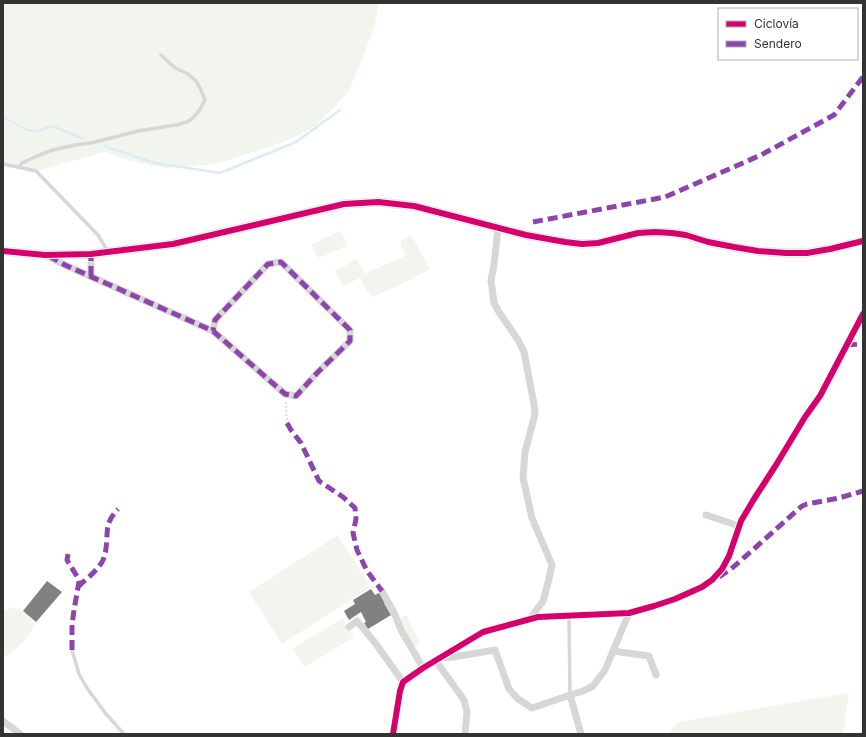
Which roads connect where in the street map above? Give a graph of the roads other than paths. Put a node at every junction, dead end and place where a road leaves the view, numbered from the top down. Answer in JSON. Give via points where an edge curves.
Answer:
{"nodes":[{"id":1,"x":161,"y":55,"type":"dead end"},
{"id":2,"x":3,"y":164,"type":"edge"},
{"id":3,"x":19,"y":168,"type":"junction"},
{"id":4,"x":498,"y":228,"type":"junction"},
{"id":5,"x":863,"y":241,"type":"edge"},
{"id":6,"x":3,"y":250,"type":"edge"},
{"id":7,"x":108,"y":252,"type":"junction"},
{"id":8,"x":92,"y":254,"type":"junction"},
{"id":9,"x":45,"y":255,"type":"junction"},
{"id":10,"x":91,"y":276,"type":"junction"},
{"id":11,"x":863,"y":314,"type":"edge"},
{"id":12,"x":213,"y":331,"type":"junction"},
{"id":13,"x":706,"y":515,"type":"dead end"},
{"id":14,"x":739,"y":526,"type":"junction"},
{"id":15,"x":382,"y":591,"type":"dead end"},
{"id":16,"x":629,"y":613,"type":"junction"},
{"id":17,"x":569,"y":616,"type":"junction"},
{"id":18,"x":529,"y":620,"type":"junction"},
{"id":19,"x":349,"y":627,"type":"dead end"},
{"id":20,"x":72,"y":650,"type":"dead end"},
{"id":21,"x":613,"y":652,"type":"junction"},
{"id":22,"x":438,"y":659,"type":"junction"},
{"id":23,"x":423,"y":668,"type":"junction"},
{"id":24,"x":656,"y":675,"type":"dead end"},
{"id":25,"x":403,"y":682,"type":"junction"},
{"id":26,"x":570,"y":695,"type":"junction"},
{"id":27,"x":3,"y":721,"type":"edge"},
{"id":28,"x":20,"y":734,"type":"edge"},
{"id":29,"x":124,"y":734,"type":"edge"},
{"id":30,"x":393,"y":734,"type":"edge"},
{"id":31,"x":465,"y":734,"type":"edge"},
{"id":32,"x":581,"y":734,"type":"edge"}],
"edges":[{"from":1,"to":3,"type":"lane","via":[[175,68],[196,80],[205,100],[193,118],[176,125],[53,150],[22,163]]},
{"from":2,"to":3,"type":"lane"},
{"from":3,"to":7,"type":"lane","via":[[36,171],[98,235]]},
{"from":4,"to":5,"type":"street","via":[[582,244],[598,243],[638,233],[672,233],[734,247],[786,253],[819,251]]},
{"from":4,"to":7,"type":"street","via":[[414,206],[378,202],[344,204],[173,244]]},
{"from":4,"to":18,"type":"street","via":[[491,280],[494,303],[524,352],[535,414],[525,452],[523,478],[532,518],[552,565],[543,601]]},
{"from":6,"to":9,"type":"street"},
{"from":7,"to":8,"type":"street"},
{"from":8,"to":9,"type":"street"},
{"from":8,"to":10,"type":"street"},
{"from":9,"to":10,"type":"street"},
{"from":10,"to":12,"type":"street"},
{"from":11,"to":14,"type":"street","via":[[820,396]]},
{"from":12,"to":12,"type":"street","via":[[285,394],[296,396],[350,341],[350,330],[281,262],[268,264],[215,320]]},
{"from":13,"to":14,"type":"street"},
{"from":14,"to":16,"type":"street","via":[[729,556],[712,580],[675,599]]},
{"from":15,"to":23,"type":"street"},
{"from":16,"to":17,"type":"street"},
{"from":16,"to":21,"type":"street"},
{"from":17,"to":18,"type":"street","via":[[538,617]]},
{"from":17,"to":26,"type":"lane"},
{"from":18,"to":22,"type":"street","via":[[483,632]]},
{"from":19,"to":25,"type":"street","via":[[357,621]]},
{"from":20,"to":29,"type":"lane","via":[[79,674],[87,688]]},
{"from":21,"to":24,"type":"street","via":[[649,656]]},
{"from":21,"to":26,"type":"street","via":[[605,670],[593,686]]},
{"from":22,"to":23,"type":"street"},
{"from":22,"to":26,"type":"street","via":[[495,650],[509,689],[532,708]]},
{"from":22,"to":31,"type":"street","via":[[464,700],[467,712]]},
{"from":23,"to":25,"type":"street"},
{"from":25,"to":30,"type":"street"},
{"from":26,"to":32,"type":"street"},
{"from":27,"to":28,"type":"street"}]}
